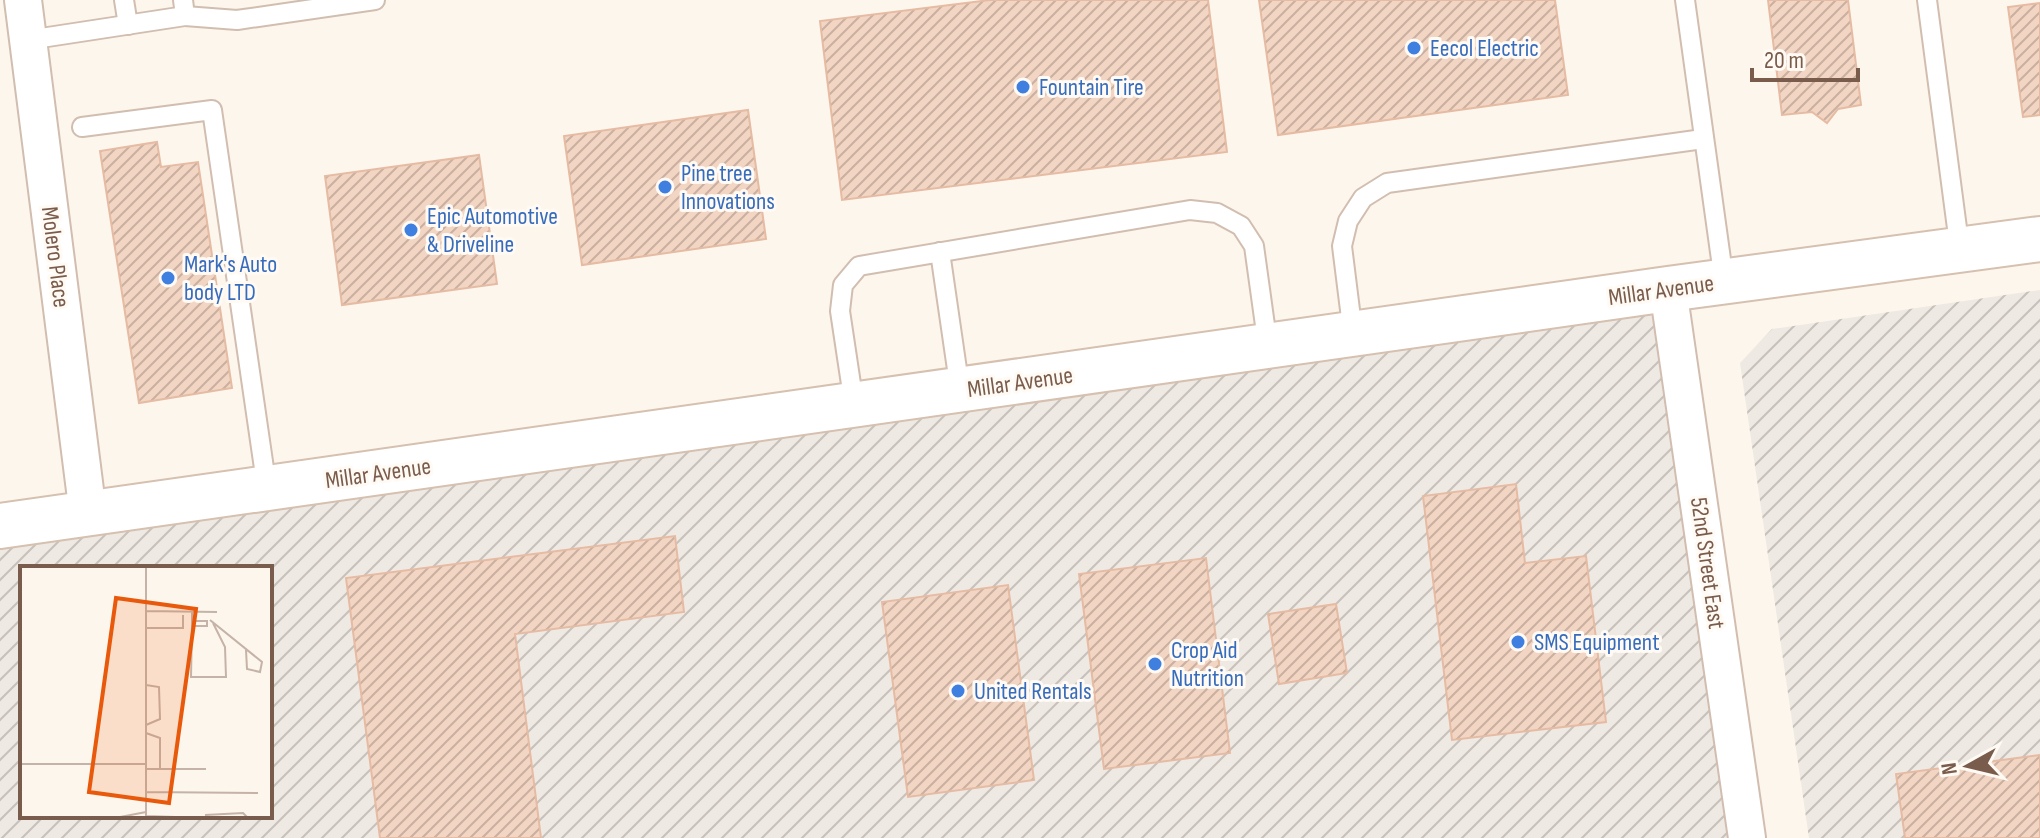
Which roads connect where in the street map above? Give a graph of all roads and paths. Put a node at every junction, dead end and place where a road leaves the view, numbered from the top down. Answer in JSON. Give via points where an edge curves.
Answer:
{"nodes":[{"id":1,"x":23,"y":0,"type":"edge"},
{"id":2,"x":124,"y":0,"type":"edge"},
{"id":3,"x":375,"y":0,"type":"edge"},
{"id":4,"x":1685,"y":0,"type":"edge"},
{"id":5,"x":1927,"y":0,"type":"edge"},
{"id":6,"x":184,"y":8,"type":"edge"},
{"id":7,"x":128,"y":25,"type":"junction"},
{"id":8,"x":28,"y":40,"type":"junction"},
{"id":9,"x":82,"y":127,"type":"dead end"},
{"id":10,"x":1703,"y":139,"type":"junction"},
{"id":11,"x":2040,"y":239,"type":"edge"},
{"id":12,"x":1960,"y":251,"type":"junction"},
{"id":13,"x":940,"y":252,"type":"junction"},
{"id":14,"x":1724,"y":281,"type":"junction"},
{"id":15,"x":1668,"y":289,"type":"junction"},
{"id":16,"x":1353,"y":335,"type":"junction"},
{"id":17,"x":1268,"y":347,"type":"junction"},
{"id":18,"x":960,"y":390,"type":"junction"},
{"id":19,"x":854,"y":405,"type":"junction"},
{"id":20,"x":267,"y":489,"type":"junction"},
{"id":21,"x":88,"y":514,"type":"junction"},
{"id":22,"x":0,"y":526,"type":"edge"},
{"id":23,"x":1747,"y":838,"type":"edge"}],
"edges":[{"from":1,"to":8,"type":"street","name":"Molero Place"},
{"from":2,"to":7,"type":"lane"},
{"from":3,"to":6,"type":"lane","via":[[237,20]]},
{"from":4,"to":10,"type":"lane"},
{"from":5,"to":12,"type":"lane"},
{"from":6,"to":7,"type":"lane"},
{"from":7,"to":8,"type":"lane"},
{"from":8,"to":21,"type":"street","name":"Molero Place"},
{"from":9,"to":20,"type":"lane","via":[[212,110]]},
{"from":10,"to":14,"type":"lane"},
{"from":10,"to":16,"type":"lane","via":[[1387,183],[1363,198],[1348,221],[1342,246]]},
{"from":11,"to":12,"type":"street","name":"Millar Avenue"},
{"from":12,"to":14,"type":"street","name":"Millar Avenue"},
{"from":13,"to":17,"type":"lane","via":[[1190,210],[1217,213],[1241,226],[1254,246]]},
{"from":13,"to":18,"type":"lane"},
{"from":13,"to":19,"type":"lane","via":[[859,266],[843,285],[840,311]]},
{"from":14,"to":15,"type":"street","name":"Millar Avenue"},
{"from":15,"to":16,"type":"street","name":"Millar Avenue"},
{"from":15,"to":23,"type":"street","name":"52nd Street East"},
{"from":16,"to":17,"type":"street","name":"Millar Avenue"},
{"from":17,"to":18,"type":"street","name":"Millar Avenue"},
{"from":18,"to":19,"type":"street","name":"Millar Avenue"},
{"from":19,"to":20,"type":"street","name":"Millar Avenue"},
{"from":20,"to":21,"type":"street","name":"Millar Avenue"},
{"from":21,"to":22,"type":"street","name":"Millar Avenue"}]}
